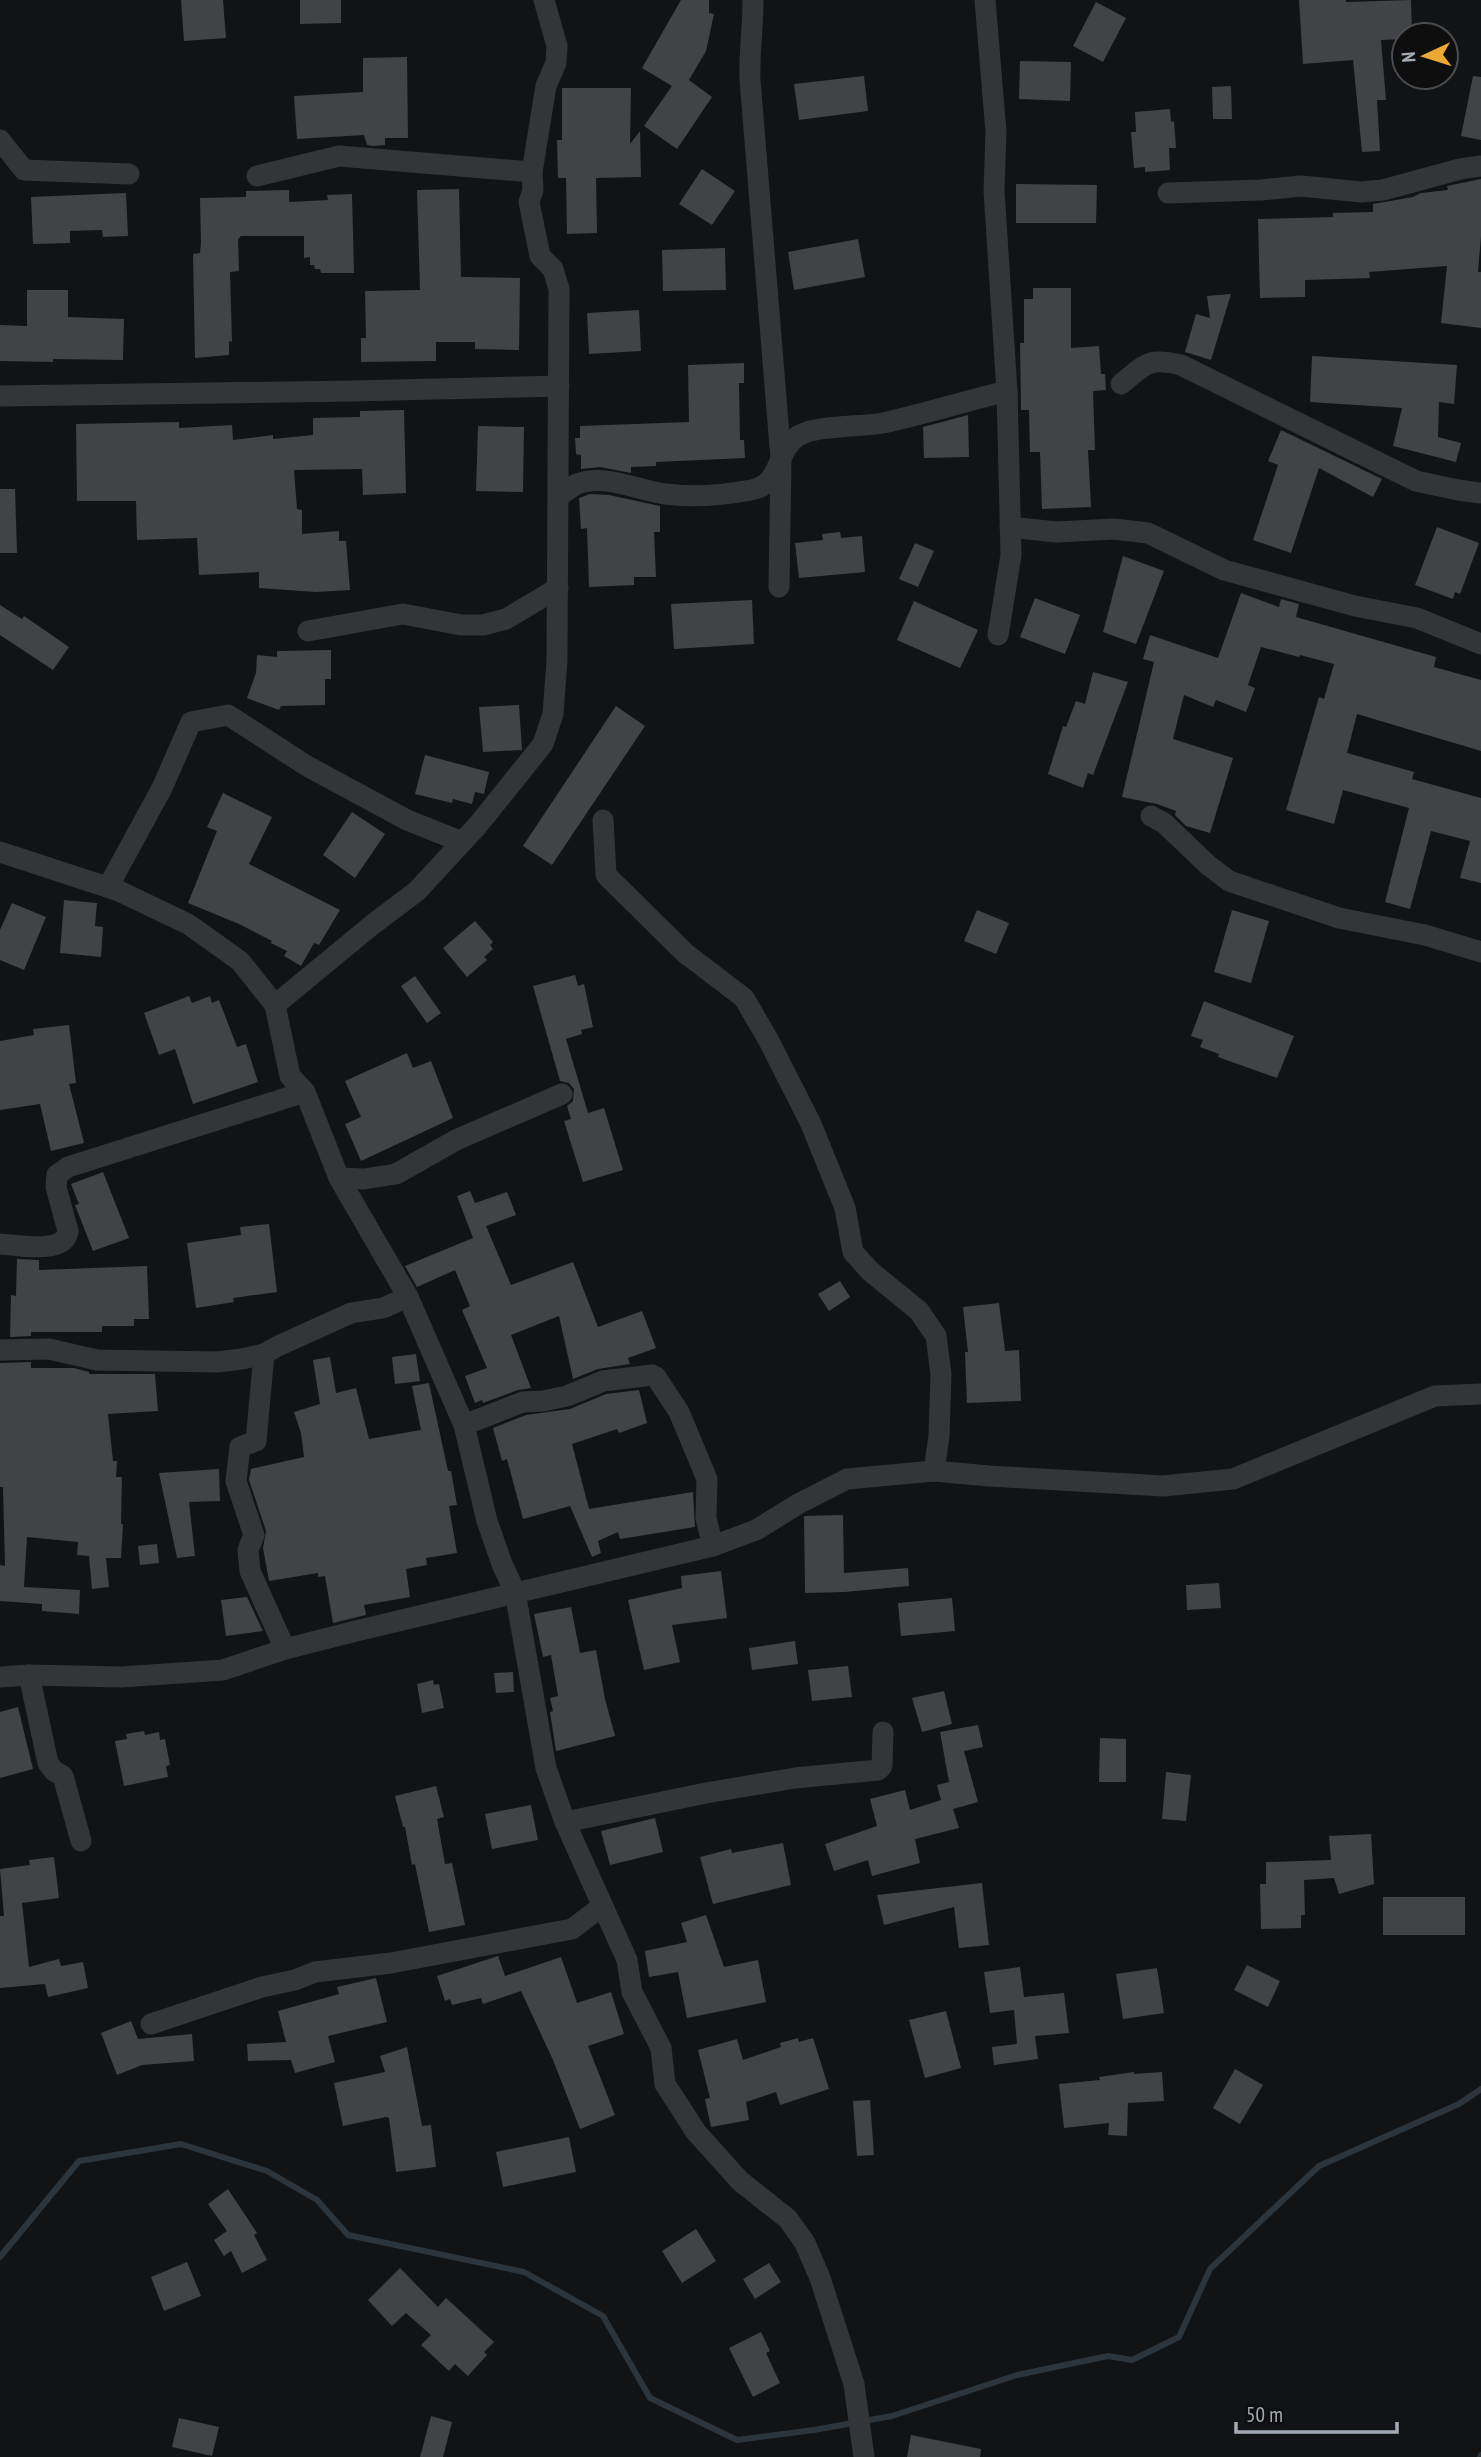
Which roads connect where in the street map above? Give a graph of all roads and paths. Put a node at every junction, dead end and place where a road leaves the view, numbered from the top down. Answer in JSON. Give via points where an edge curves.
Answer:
{"nodes":[{"id":1,"x":544,"y":0,"type":"edge"},
{"id":2,"x":753,"y":0,"type":"edge"},
{"id":3,"x":985,"y":0,"type":"edge"},
{"id":4,"x":0,"y":140,"type":"edge"},
{"id":5,"x":1481,"y":166,"type":"edge"},
{"id":6,"x":532,"y":172,"type":"junction"},
{"id":7,"x":129,"y":174,"type":"dead end"},
{"id":8,"x":257,"y":176,"type":"dead end"},
{"id":9,"x":1168,"y":192,"type":"dead end"},
{"id":10,"x":1121,"y":384,"type":"dead end"},
{"id":11,"x":559,"y":386,"type":"junction"},
{"id":12,"x":1007,"y":391,"type":"junction"},
{"id":13,"x":0,"y":396,"type":"edge"},
{"id":14,"x":781,"y":459,"type":"junction"},
{"id":15,"x":1481,"y":493,"type":"edge"},
{"id":16,"x":559,"y":496,"type":"junction"},
{"id":17,"x":1010,"y":527,"type":"junction"},
{"id":18,"x":779,"y":587,"type":"dead end"},
{"id":19,"x":558,"y":589,"type":"junction"},
{"id":20,"x":308,"y":631,"type":"dead end"},
{"id":21,"x":998,"y":635,"type":"dead end"},
{"id":22,"x":1481,"y":644,"type":"edge"},
{"id":23,"x":1151,"y":816,"type":"dead end"},
{"id":24,"x":603,"y":821,"type":"dead end"},
{"id":25,"x":462,"y":842,"type":"junction"},
{"id":26,"x":0,"y":852,"type":"edge"},
{"id":27,"x":108,"y":887,"type":"junction"},
{"id":28,"x":1481,"y":952,"type":"edge"},
{"id":29,"x":275,"y":1005,"type":"junction"},
{"id":30,"x":304,"y":1092,"type":"junction"},
{"id":31,"x":562,"y":1094,"type":"dead end"},
{"id":32,"x":339,"y":1178,"type":"junction"},
{"id":33,"x":0,"y":1244,"type":"edge"},
{"id":34,"x":408,"y":1297,"type":"junction"},
{"id":35,"x":0,"y":1350,"type":"edge"},
{"id":36,"x":264,"y":1354,"type":"junction"},
{"id":37,"x":1481,"y":1394,"type":"edge"},
{"id":38,"x":464,"y":1425,"type":"junction"},
{"id":39,"x":934,"y":1471,"type":"junction"},
{"id":40,"x":713,"y":1546,"type":"junction"},
{"id":41,"x":515,"y":1592,"type":"junction"},
{"id":42,"x":285,"y":1649,"type":"junction"},
{"id":43,"x":29,"y":1675,"type":"junction"},
{"id":44,"x":0,"y":1677,"type":"edge"},
{"id":45,"x":883,"y":1732,"type":"dead end"},
{"id":46,"x":565,"y":1822,"type":"junction"},
{"id":47,"x":81,"y":1841,"type":"dead end"},
{"id":48,"x":601,"y":1906,"type":"junction"},
{"id":49,"x":151,"y":2024,"type":"dead end"},
{"id":50,"x":864,"y":2457,"type":"edge"}],
"edges":[{"from":1,"to":6,"type":"street","via":[[557,46],[556,63],[546,86]]},
{"from":2,"to":14,"type":"street","via":[[750,80]]},
{"from":3,"to":12,"type":"street","via":[[996,132],[994,191]]},
{"from":4,"to":7,"type":"street","via":[[24,170]]},
{"from":5,"to":9,"type":"street","via":[[1361,192],[1301,186]]},
{"from":6,"to":8,"type":"street","via":[[339,156]]},
{"from":6,"to":11,"type":"street","via":[[529,202],[540,256],[553,269],[559,289]]},
{"from":10,"to":15,"type":"street","via":[[1150,361],[1181,365],[1416,481]]},
{"from":11,"to":13,"type":"street"},
{"from":11,"to":16,"type":"street"},
{"from":12,"to":14,"type":"street","via":[[881,423],[800,435]]},
{"from":12,"to":17,"type":"street"},
{"from":14,"to":16,"type":"street","via":[[771,480],[753,489],[705,496],[589,482]]},
{"from":14,"to":18,"type":"street"},
{"from":16,"to":19,"type":"street"},
{"from":17,"to":21,"type":"street","via":[[1011,555]]},
{"from":17,"to":22,"type":"street","via":[[1148,533],[1224,570],[1417,618]]},
{"from":19,"to":20,"type":"street","via":[[506,619],[482,625],[403,614]]},
{"from":19,"to":25,"type":"street","via":[[553,714],[546,734],[535,754]]},
{"from":23,"to":28,"type":"street","via":[[1229,881],[1339,918]]},
{"from":24,"to":39,"type":"street","via":[[606,875],[685,953],[744,998],[811,1124],[845,1208],[853,1252],[919,1311],[936,1336],[941,1374]]},
{"from":25,"to":27,"type":"street","via":[[407,820],[307,766],[228,715],[191,722],[162,788]]},
{"from":25,"to":29,"type":"street","via":[[417,891]]},
{"from":26,"to":27,"type":"street"},
{"from":27,"to":29,"type":"street","via":[[188,924],[240,961]]},
{"from":29,"to":30,"type":"street","via":[[290,1076]]},
{"from":30,"to":32,"type":"street"},
{"from":30,"to":33,"type":"street","via":[[68,1167],[57,1175],[56,1187],[67,1238],[46,1247]]},
{"from":31,"to":32,"type":"street","via":[[456,1140],[396,1174]]},
{"from":32,"to":34,"type":"street"},
{"from":34,"to":36,"type":"street","via":[[383,1308],[351,1313]]},
{"from":34,"to":38,"type":"street"},
{"from":35,"to":36,"type":"street","via":[[49,1349],[97,1360],[217,1362]]},
{"from":36,"to":42,"type":"street","via":[[256,1441],[240,1447],[236,1481],[254,1535],[248,1550],[250,1571]]},
{"from":37,"to":39,"type":"street","via":[[1435,1396],[1233,1479],[1163,1486]]},
{"from":38,"to":40,"type":"street","via":[[523,1402],[567,1395],[603,1381],[652,1375],[679,1412],[707,1479],[706,1518]]},
{"from":38,"to":41,"type":"street","via":[[487,1521]]},
{"from":39,"to":40,"type":"street","via":[[847,1479],[756,1530]]},
{"from":40,"to":41,"type":"street"},
{"from":41,"to":42,"type":"street"},
{"from":41,"to":46,"type":"street","via":[[547,1768]]},
{"from":42,"to":43,"type":"street","via":[[223,1670],[121,1677]]},
{"from":43,"to":44,"type":"street"},
{"from":43,"to":47,"type":"street","via":[[48,1763],[63,1776]]},
{"from":45,"to":46,"type":"street","via":[[878,1770],[782,1780]]},
{"from":46,"to":48,"type":"street"},
{"from":48,"to":49,"type":"street","via":[[572,1929],[391,1963],[316,1972]]},
{"from":48,"to":50,"type":"street","via":[[626,1960],[632,1992],[661,2048],[665,2084],[705,2142],[740,2181],[788,2219],[805,2244],[854,2384]]}]}
